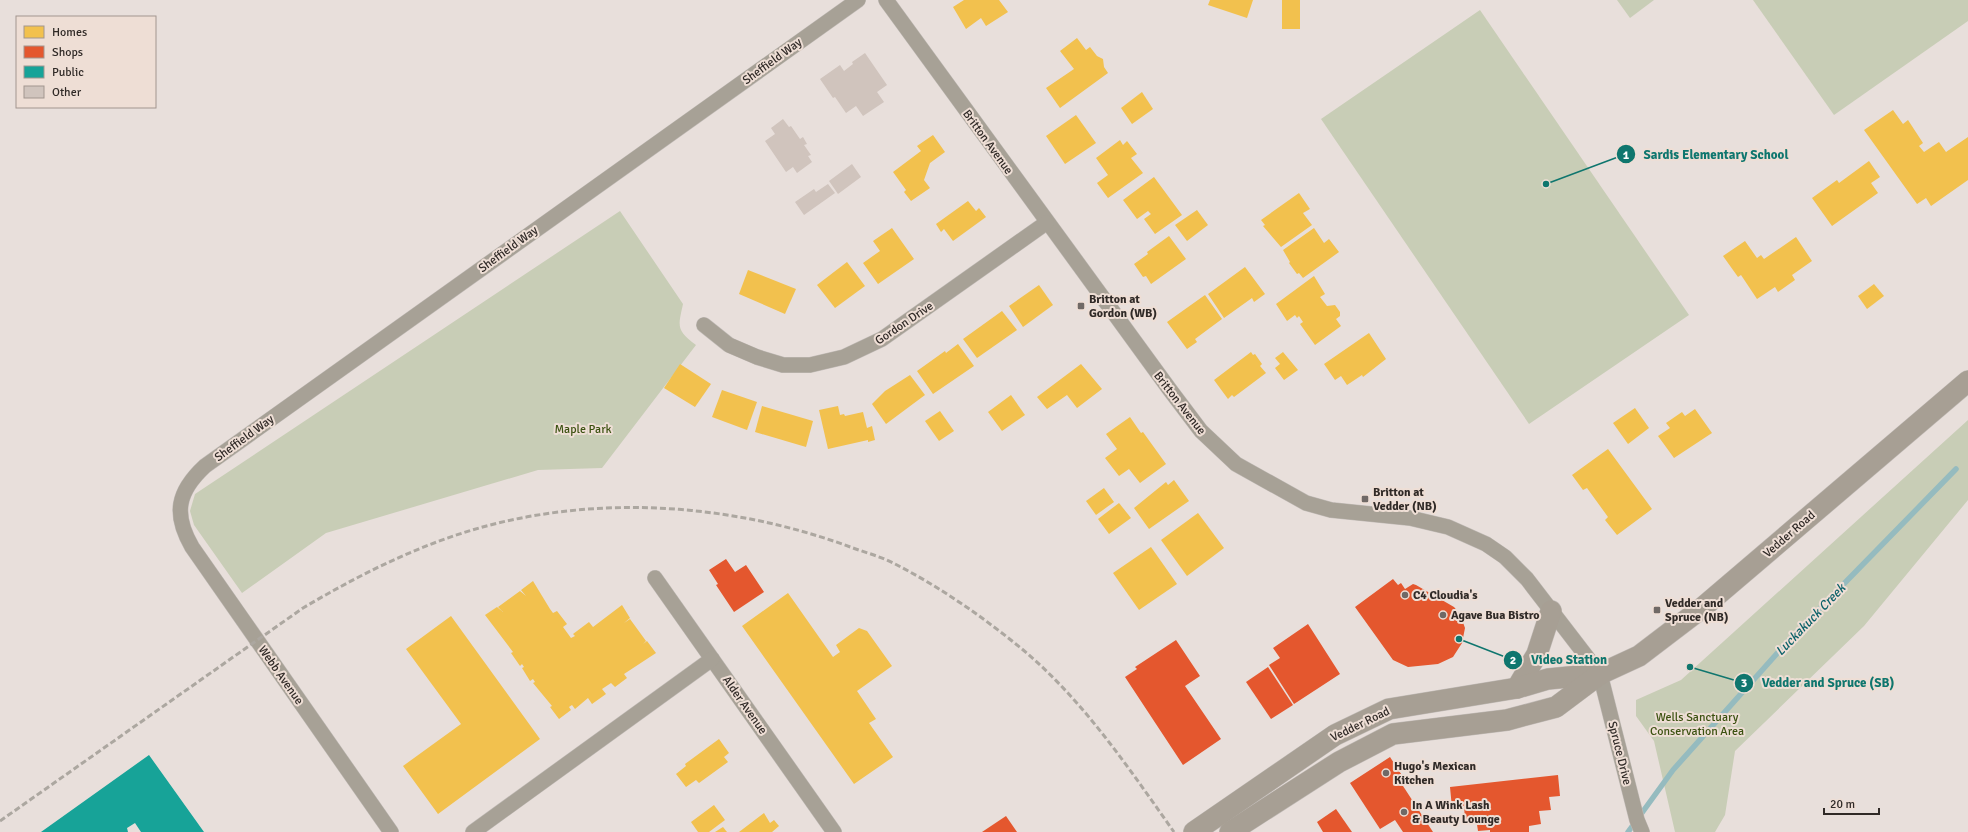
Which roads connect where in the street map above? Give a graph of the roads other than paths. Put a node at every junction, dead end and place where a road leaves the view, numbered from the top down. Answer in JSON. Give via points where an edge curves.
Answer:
{"nodes":[{"id":1,"x":858,"y":0,"type":"edge"},
{"id":2,"x":886,"y":0,"type":"edge"},
{"id":3,"x":1046,"y":223,"type":"junction"},
{"id":4,"x":704,"y":325,"type":"dead end"},
{"id":5,"x":1968,"y":381,"type":"edge"},
{"id":6,"x":179,"y":515,"type":"joint"},
{"id":7,"x":655,"y":578,"type":"dead end"},
{"id":8,"x":1551,"y":611,"type":"junction"},
{"id":9,"x":712,"y":658,"type":"junction"},
{"id":10,"x":1600,"y":674,"type":"junction"},
{"id":11,"x":1517,"y":688,"type":"junction"},
{"id":12,"x":392,"y":832,"type":"edge"},
{"id":13,"x":473,"y":832,"type":"edge"},
{"id":14,"x":834,"y":832,"type":"edge"},
{"id":15,"x":1194,"y":832,"type":"edge"},
{"id":16,"x":1230,"y":832,"type":"edge"},
{"id":17,"x":1642,"y":832,"type":"edge"}],
"edges":[{"from":1,"to":6,"type":"street","name":"Sheffield Way","via":[[205,466],[185,489]]},
{"from":2,"to":3,"type":"street","name":"Britton Avenue"},
{"from":3,"to":4,"type":"street","name":"Gordon Drive","via":[[882,339],[844,357],[810,365],[783,365],[729,345]]},
{"from":3,"to":8,"type":"street","name":"Britton Avenue","via":[[1201,431],[1236,464],[1306,503],[1331,510],[1410,518],[1448,527],[1486,544],[1505,557],[1527,579]]},
{"from":5,"to":10,"type":"main road","name":"Vedder Road","via":[[1702,608],[1639,656]]},
{"from":6,"to":12,"type":"street","name":"Webb Avenue","via":[[182,531],[192,547]]},
{"from":7,"to":9,"type":"street","name":"Alder Avenue"},
{"from":8,"to":10,"type":"street","name":"Britton Avenue"},
{"from":8,"to":11,"type":"main road","via":[[1537,654]]},
{"from":9,"to":13,"type":"street"},
{"from":9,"to":14,"type":"street","name":"Alder Avenue"},
{"from":10,"to":11,"type":"main road","name":"Vedder Road","via":[[1548,679]]},
{"from":10,"to":16,"type":"main road","name":"Vedder Road","via":[[1556,707],[1507,720],[1393,734],[1339,762]]},
{"from":10,"to":17,"type":"street","name":"Spruce Drive"},
{"from":11,"to":15,"type":"main road","name":"Vedder Road","via":[[1389,709],[1335,735]]}]}
